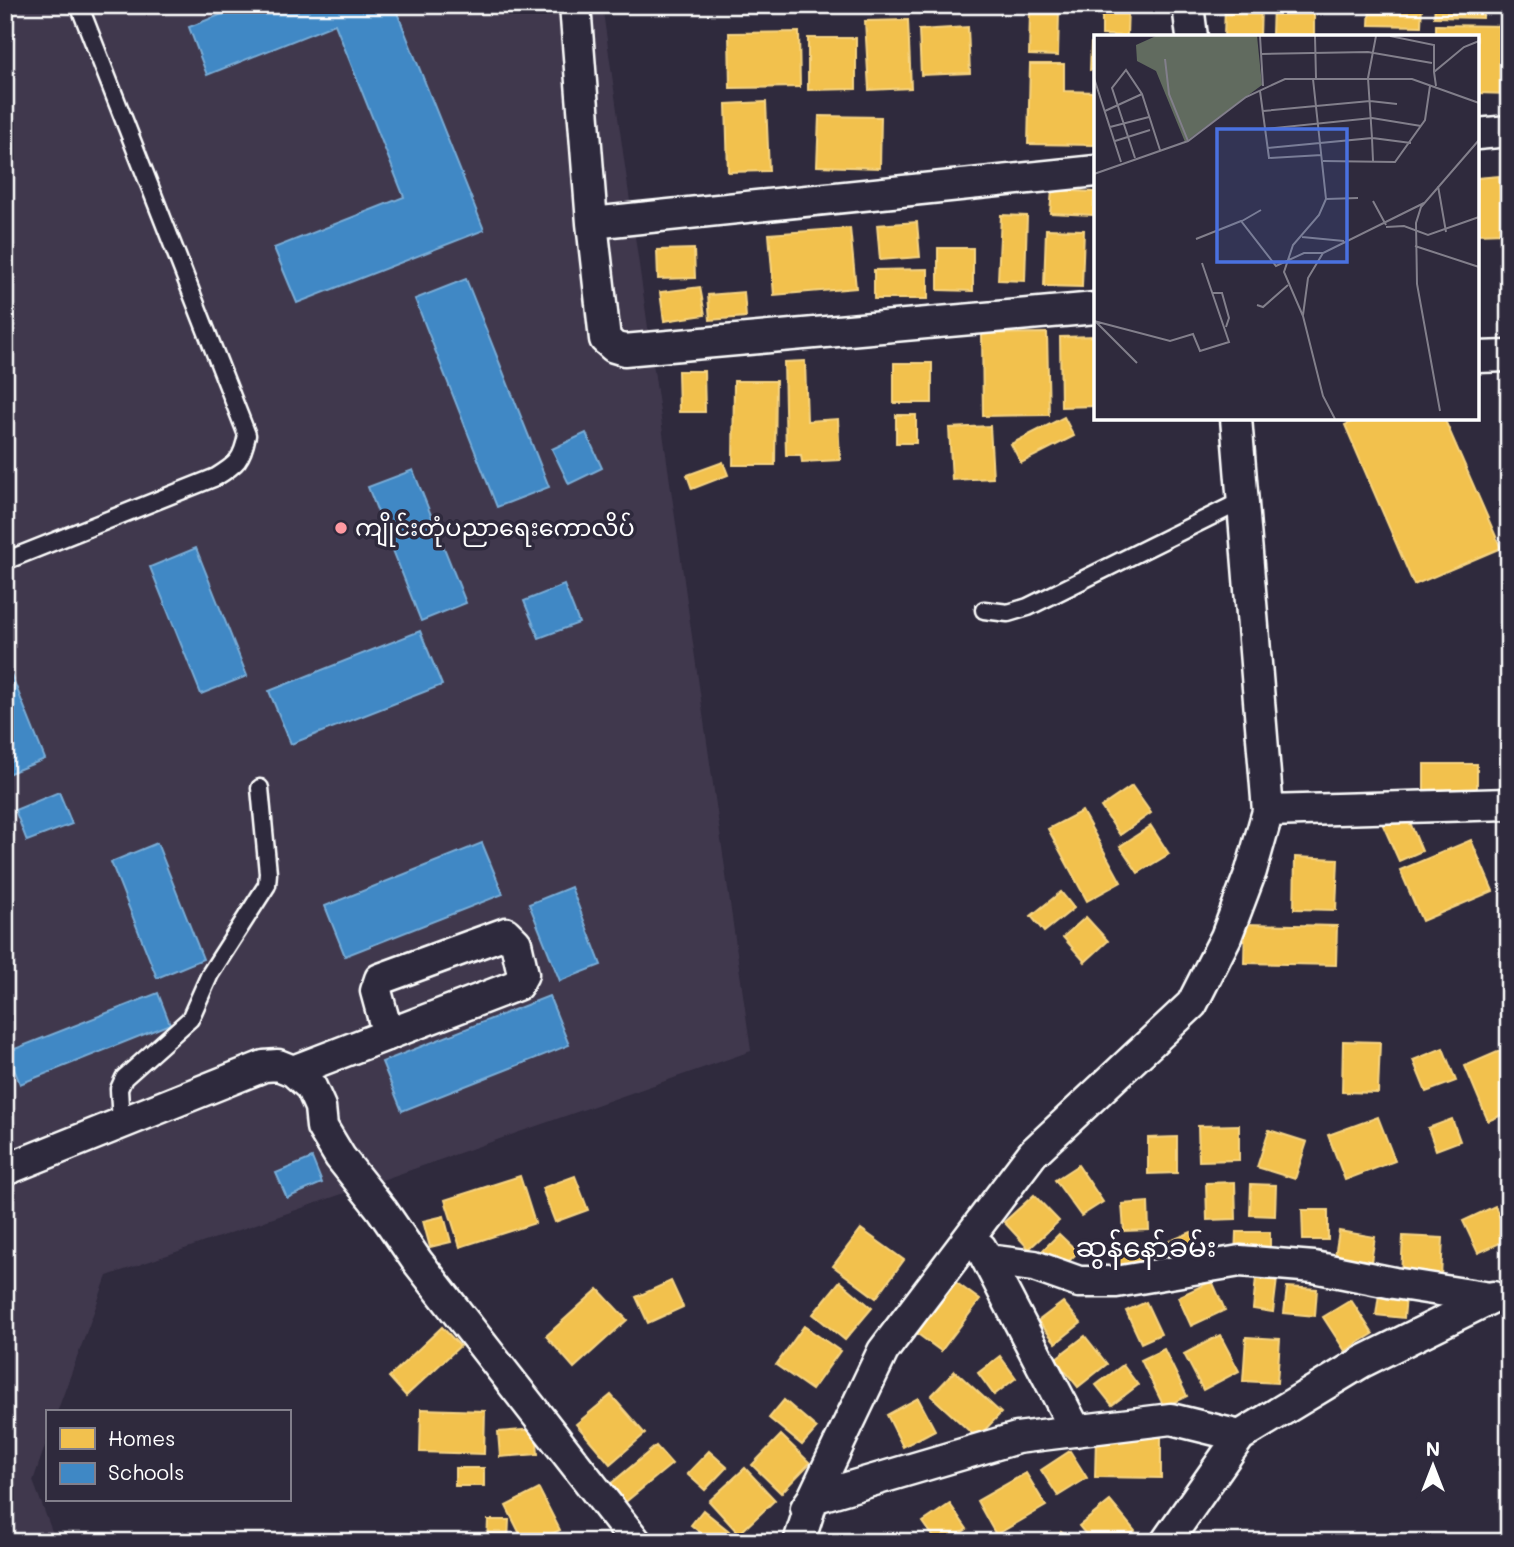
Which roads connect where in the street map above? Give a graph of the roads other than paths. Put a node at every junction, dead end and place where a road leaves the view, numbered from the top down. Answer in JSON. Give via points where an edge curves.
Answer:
{"nodes":[{"id":1,"x":79,"y":5,"type":"edge"},
{"id":2,"x":575,"y":5,"type":"edge"},
{"id":3,"x":1188,"y":5,"type":"edge"},
{"id":4,"x":1192,"y":35,"type":"edge"},
{"id":5,"x":1509,"y":131,"type":"edge"},
{"id":6,"x":1479,"y":134,"type":"edge"},
{"id":7,"x":1094,"y":171,"type":"edge"},
{"id":8,"x":592,"y":223,"type":"junction"},
{"id":9,"x":1094,"y":308,"type":"edge"},
{"id":10,"x":1509,"y":356,"type":"edge"},
{"id":11,"x":1479,"y":357,"type":"edge"},
{"id":12,"x":1236,"y":420,"type":"edge"},
{"id":13,"x":1242,"y":501,"type":"junction"},
{"id":14,"x":5,"y":561,"type":"edge"},
{"id":15,"x":984,"y":610,"type":"dead end"},
{"id":16,"x":260,"y":788,"type":"dead end"},
{"id":17,"x":1509,"y":804,"type":"edge"},
{"id":18,"x":1268,"y":811,"type":"junction"},
{"id":19,"x":388,"y":1035,"type":"junction"},
{"id":20,"x":293,"y":1071,"type":"junction"},
{"id":21,"x":121,"y":1123,"type":"junction"},
{"id":22,"x":5,"y":1170,"type":"edge"},
{"id":23,"x":973,"y":1232,"type":"junction"},
{"id":24,"x":987,"y":1260,"type":"junction"},
{"id":25,"x":1499,"y":1294,"type":"edge"},
{"id":26,"x":1076,"y":1431,"type":"junction"},
{"id":27,"x":1240,"y":1436,"type":"junction"},
{"id":28,"x":813,"y":1498,"type":"junction"},
{"id":29,"x":636,"y":1542,"type":"edge"},
{"id":30,"x":783,"y":1542,"type":"edge"},
{"id":31,"x":799,"y":1542,"type":"edge"},
{"id":32,"x":1166,"y":1542,"type":"edge"}],
"edges":[{"from":1,"to":14,"type":"lane","via":[[247,435],[235,465],[216,477]]},
{"from":2,"to":8,"type":"street"},
{"from":3,"to":4,"type":"street"},
{"from":5,"to":6,"type":"street"},
{"from":7,"to":8,"type":"street"},
{"from":8,"to":9,"type":"street","via":[[605,339],[624,350]]},
{"from":10,"to":11,"type":"street"},
{"from":12,"to":13,"type":"street"},
{"from":13,"to":15,"type":"lane","via":[[1028,607],[1008,613]]},
{"from":13,"to":18,"type":"street"},
{"from":16,"to":21,"type":"lane","via":[[267,885],[210,974],[190,1019],[124,1078],[119,1088]]},
{"from":17,"to":18,"type":"street"},
{"from":18,"to":23,"type":"street","via":[[1226,937],[1192,1004],[1032,1153]]},
{"from":19,"to":19,"type":"street","via":[[517,985],[523,974],[516,943],[506,933],[380,979],[376,991]]},
{"from":19,"to":20,"type":"street"},
{"from":20,"to":21,"type":"street","via":[[264,1066]]},
{"from":20,"to":29,"type":"street","via":[[311,1087],[322,1127],[340,1157]]},
{"from":21,"to":22,"type":"street"},
{"from":23,"to":24,"type":"street"},
{"from":23,"to":28,"type":"street","via":[[883,1351]]},
{"from":24,"to":25,"type":"street","via":[[1034,1266],[1079,1282],[1116,1282],[1240,1261]]},
{"from":24,"to":26,"type":"street"},
{"from":25,"to":27,"type":"street","via":[[1362,1362]]},
{"from":26,"to":27,"type":"street","via":[[1171,1419]]},
{"from":26,"to":28,"type":"street","via":[[1017,1438]]},
{"from":27,"to":32,"type":"street"},
{"from":28,"to":30,"type":"street"},
{"from":28,"to":31,"type":"street"}]}
